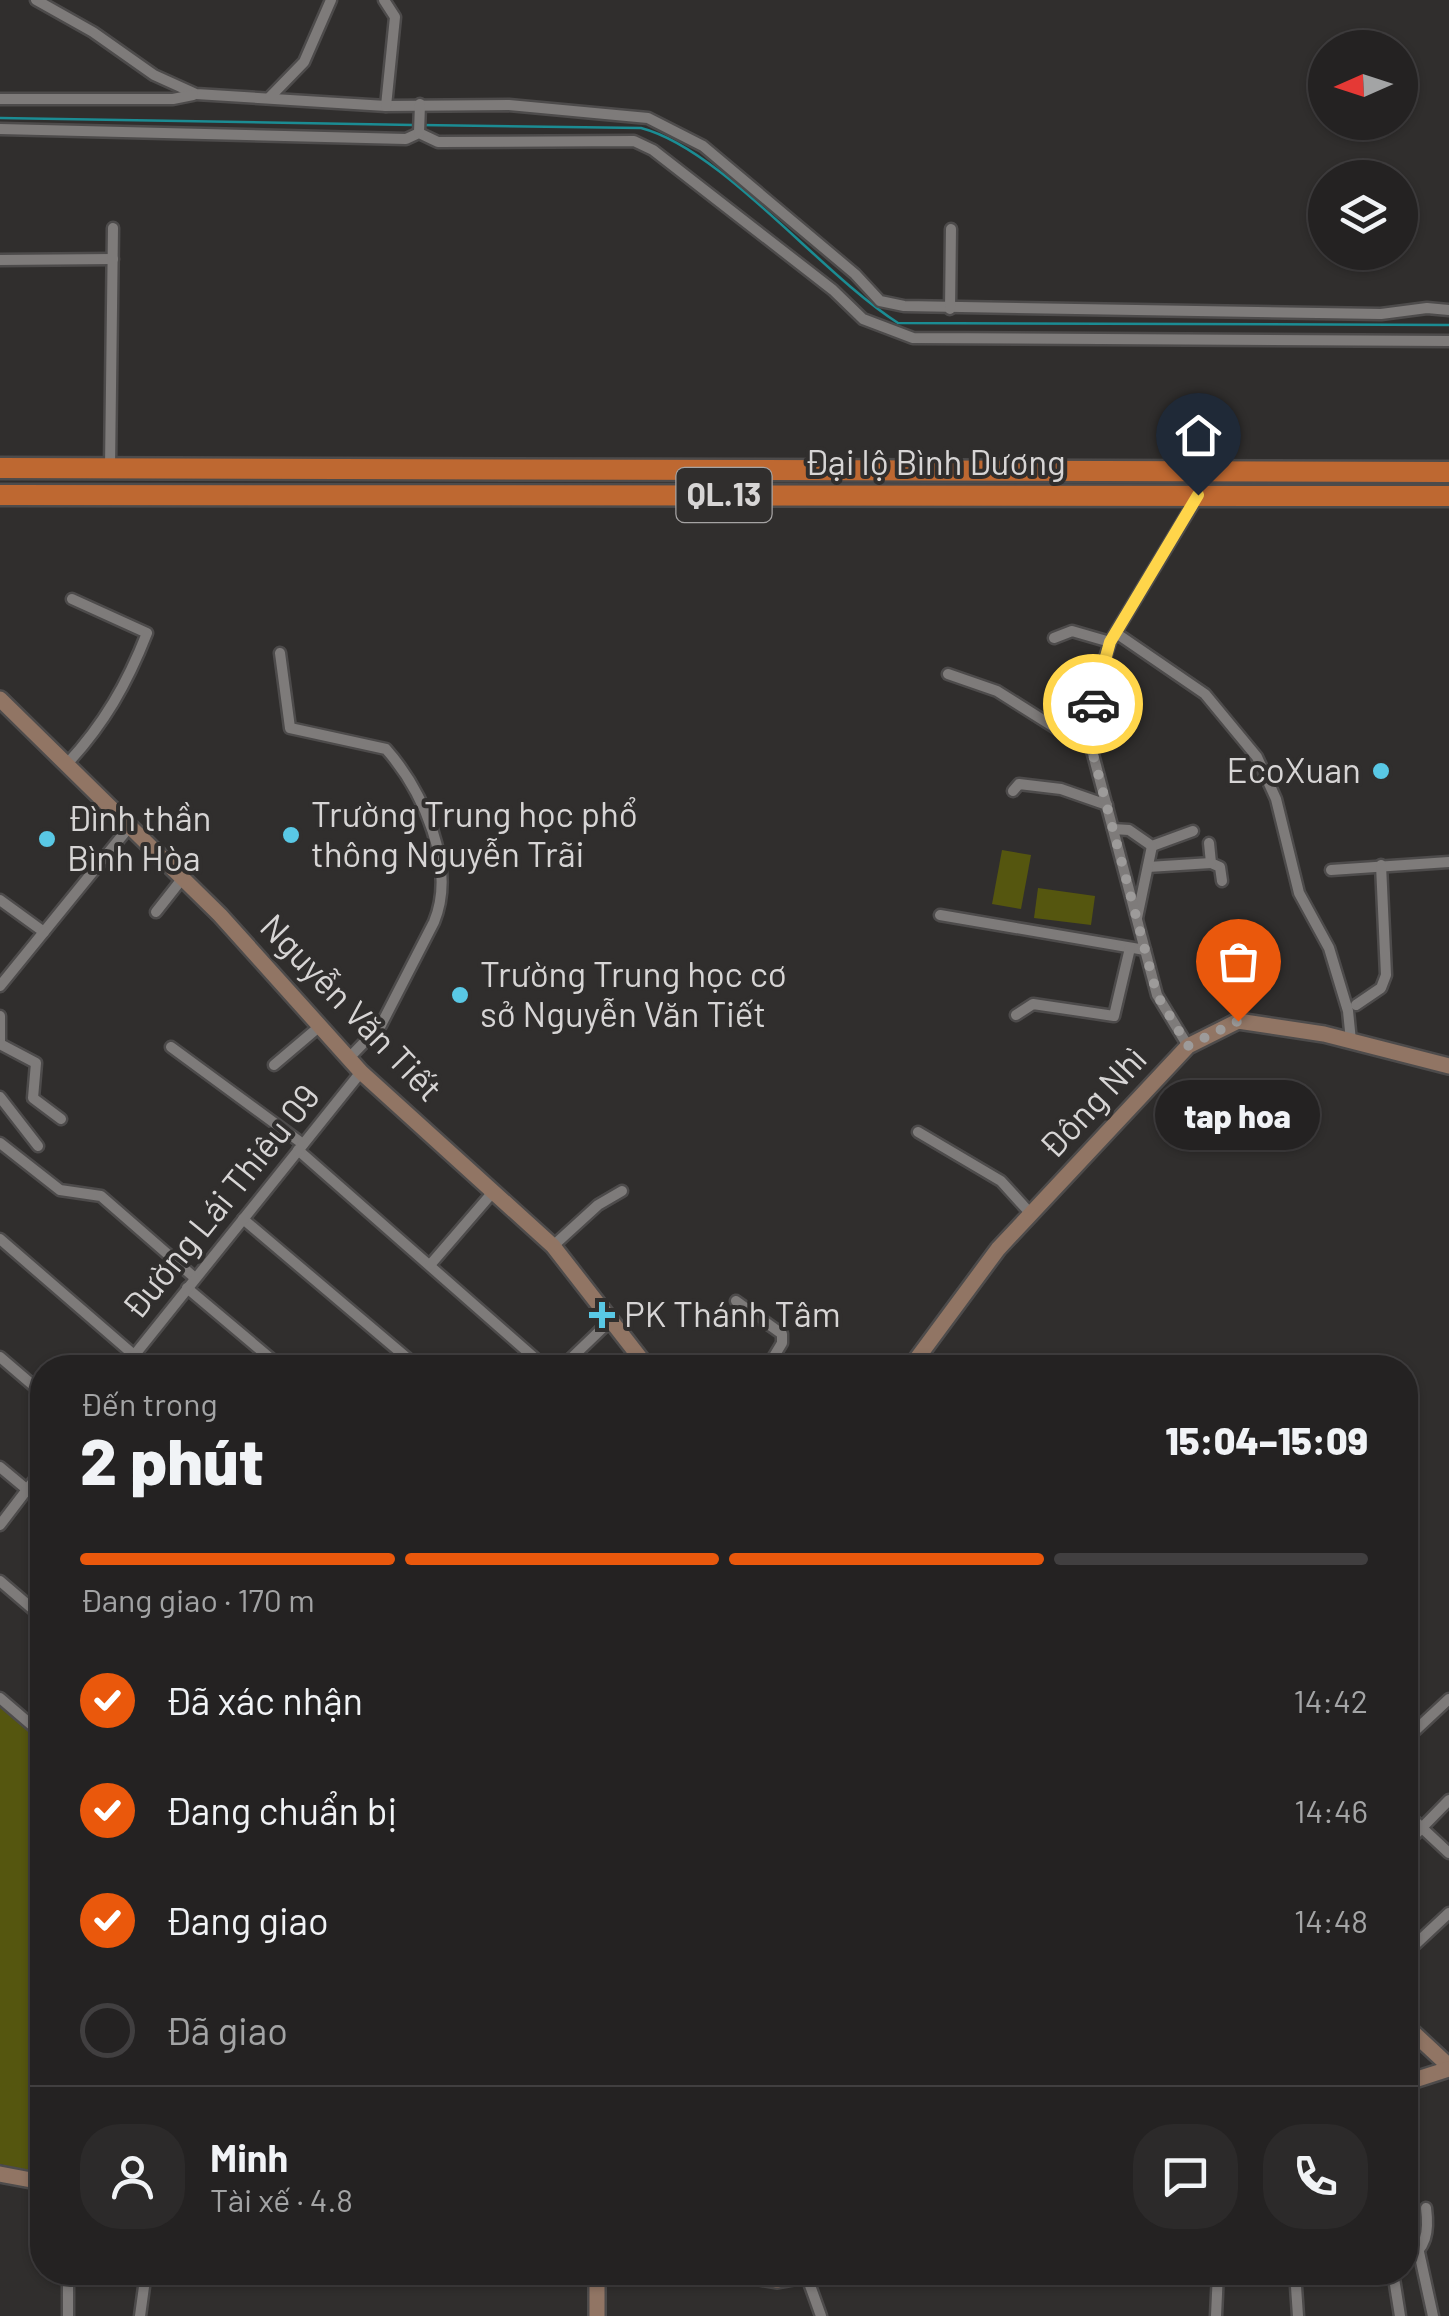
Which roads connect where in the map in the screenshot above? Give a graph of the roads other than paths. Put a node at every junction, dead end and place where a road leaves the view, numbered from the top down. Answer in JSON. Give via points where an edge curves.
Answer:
{"nodes":[{"id":1,"x":36,"y":0,"type":"edge"},
{"id":2,"x":331,"y":0,"type":"edge"},
{"id":3,"x":384,"y":0,"type":"edge"},
{"id":4,"x":196,"y":94,"type":"junction"},
{"id":5,"x":270,"y":97,"type":"junction"},
{"id":6,"x":0,"y":99,"type":"edge"},
{"id":7,"x":386,"y":106,"type":"junction"},
{"id":8,"x":420,"y":106,"type":"junction"},
{"id":9,"x":0,"y":129,"type":"edge"},
{"id":10,"x":419,"y":133,"type":"junction"},
{"id":11,"x":113,"y":228,"type":"dead end"},
{"id":12,"x":950,"y":230,"type":"dead end"},
{"id":13,"x":113,"y":259,"type":"junction"},
{"id":14,"x":0,"y":260,"type":"edge"},
{"id":15,"x":950,"y":309,"type":"junction"},
{"id":16,"x":1449,"y":310,"type":"edge"},
{"id":17,"x":1449,"y":341,"type":"edge"},
{"id":18,"x":110,"y":467,"type":"junction"},
{"id":19,"x":0,"y":468,"type":"edge"},
{"id":20,"x":308,"y":468,"type":"junction"},
{"id":21,"x":1449,"y":472,"type":"edge"},
{"id":22,"x":308,"y":494,"type":"junction"},
{"id":23,"x":0,"y":495,"type":"edge"},
{"id":24,"x":1198,"y":495,"type":"junction"},
{"id":25,"x":1449,"y":496,"type":"edge"},
{"id":26,"x":72,"y":599,"type":"dead end"},
{"id":27,"x":1113,"y":637,"type":"junction"},
{"id":28,"x":1054,"y":638,"type":"dead end"},
{"id":29,"x":280,"y":653,"type":"dead end"},
{"id":30,"x":948,"y":674,"type":"dead end"},
{"id":31,"x":0,"y":699,"type":"edge"},
{"id":32,"x":1090,"y":743,"type":"junction"},
{"id":33,"x":67,"y":764,"type":"junction"},
{"id":34,"x":1013,"y":791,"type":"dead end"},
{"id":35,"x":1107,"y":805,"type":"junction"},
{"id":36,"x":130,"y":826,"type":"junction"},
{"id":37,"x":1113,"y":829,"type":"junction"},
{"id":38,"x":1193,"y":831,"type":"dead end"},
{"id":39,"x":1210,"y":843,"type":"dead end"},
{"id":40,"x":1152,"y":846,"type":"junction"},
{"id":41,"x":1449,"y":862,"type":"edge"},
{"id":42,"x":1211,"y":863,"type":"junction"},
{"id":43,"x":1380,"y":866,"type":"junction"},
{"id":44,"x":1148,"y":867,"type":"junction"},
{"id":45,"x":1331,"y":870,"type":"dead end"},
{"id":46,"x":182,"y":878,"type":"junction"},
{"id":47,"x":1222,"y":881,"type":"dead end"},
{"id":48,"x":0,"y":900,"type":"edge"},
{"id":49,"x":156,"y":912,"type":"dead end"},
{"id":50,"x":940,"y":915,"type":"dead end"},
{"id":51,"x":1137,"y":919,"type":"junction"},
{"id":52,"x":44,"y":932,"type":"junction"},
{"id":53,"x":1130,"y":948,"type":"junction"},
{"id":54,"x":1145,"y":950,"type":"junction"},
{"id":55,"x":0,"y":986,"type":"edge"},
{"id":56,"x":1356,"y":1005,"type":"dead end"},
{"id":57,"x":1016,"y":1015,"type":"dead end"},
{"id":58,"x":0,"y":1016,"type":"edge"},
{"id":59,"x":320,"y":1026,"type":"junction"},
{"id":60,"x":1351,"y":1041,"type":"junction"},
{"id":61,"x":0,"y":1043,"type":"edge"},
{"id":62,"x":1188,"y":1046,"type":"junction"},
{"id":63,"x":170,"y":1047,"type":"dead end"},
{"id":64,"x":348,"y":1058,"type":"junction"},
{"id":65,"x":274,"y":1065,"type":"dead end"},
{"id":66,"x":1449,"y":1066,"type":"edge"},
{"id":67,"x":361,"y":1072,"type":"junction"},
{"id":68,"x":0,"y":1097,"type":"edge"},
{"id":69,"x":61,"y":1119,"type":"dead end"},
{"id":70,"x":918,"y":1132,"type":"dead end"},
{"id":71,"x":0,"y":1143,"type":"edge"},
{"id":72,"x":38,"y":1146,"type":"dead end"},
{"id":73,"x":300,"y":1147,"type":"junction"},
{"id":74,"x":494,"y":1192,"type":"junction"},
{"id":75,"x":622,"y":1192,"type":"dead end"},
{"id":76,"x":1031,"y":1214,"type":"junction"},
{"id":77,"x":243,"y":1219,"type":"junction"},
{"id":78,"x":0,"y":1239,"type":"edge"},
{"id":79,"x":553,"y":1246,"type":"junction"},
{"id":80,"x":430,"y":1265,"type":"junction"},
{"id":81,"x":191,"y":1283,"type":"junction"},
{"id":82,"x":736,"y":1301,"type":"dead end"},
{"id":83,"x":612,"y":1320,"type":"junction"},
{"id":84,"x":134,"y":1354,"type":"joint"},
{"id":85,"x":268,"y":1355,"type":"edge"},
{"id":86,"x":404,"y":1355,"type":"edge"},
{"id":87,"x":531,"y":1355,"type":"edge"},
{"id":88,"x":572,"y":1355,"type":"edge"},
{"id":89,"x":638,"y":1355,"type":"edge"},
{"id":90,"x":775,"y":1355,"type":"edge"},
{"id":91,"x":920,"y":1355,"type":"edge"},
{"id":92,"x":0,"y":1357,"type":"edge"},
{"id":93,"x":30,"y":1383,"type":"edge"},
{"id":94,"x":0,"y":1467,"type":"edge"},
{"id":95,"x":30,"y":1486,"type":"edge"},
{"id":96,"x":28,"y":1489,"type":"junction"},
{"id":97,"x":0,"y":1525,"type":"edge"},
{"id":98,"x":0,"y":1581,"type":"edge"},
{"id":99,"x":30,"y":1606,"type":"edge"},
{"id":100,"x":0,"y":1698,"type":"edge"},
{"id":101,"x":1449,"y":1699,"type":"edge"},
{"id":102,"x":30,"y":1724,"type":"edge"},
{"id":103,"x":1418,"y":1728,"type":"edge"},
{"id":104,"x":1449,"y":1800,"type":"edge"},
{"id":105,"x":1418,"y":1824,"type":"edge"},
{"id":106,"x":1422,"y":1828,"type":"junction"},
{"id":107,"x":1418,"y":1832,"type":"edge"},
{"id":108,"x":1449,"y":1853,"type":"edge"},
{"id":109,"x":1449,"y":1913,"type":"edge"},
{"id":110,"x":1418,"y":1942,"type":"edge"},
{"id":111,"x":1418,"y":2037,"type":"edge"},
{"id":112,"x":1449,"y":2067,"type":"edge"},
{"id":113,"x":1418,"y":2079,"type":"edge"},
{"id":114,"x":0,"y":2174,"type":"edge"},
{"id":115,"x":30,"y":2180,"type":"edge"},
{"id":116,"x":1426,"y":2208,"type":"dead end"},
{"id":117,"x":1420,"y":2252,"type":"joint"},
{"id":118,"x":68,"y":2285,"type":"edge"},
{"id":119,"x":144,"y":2285,"type":"edge"},
{"id":120,"x":597,"y":2285,"type":"edge"},
{"id":121,"x":816,"y":2285,"type":"edge"},
{"id":122,"x":1217,"y":2285,"type":"edge"},
{"id":123,"x":1296,"y":2285,"type":"edge"},
{"id":124,"x":1395,"y":2285,"type":"edge"},
{"id":125,"x":68,"y":2316,"type":"edge"},
{"id":126,"x":140,"y":2316,"type":"edge"},
{"id":127,"x":597,"y":2316,"type":"edge"},
{"id":128,"x":821,"y":2316,"type":"edge"},
{"id":129,"x":1216,"y":2316,"type":"edge"},
{"id":130,"x":1298,"y":2316,"type":"edge"},
{"id":131,"x":1400,"y":2316,"type":"edge"},
{"id":132,"x":1432,"y":2316,"type":"edge"}],
"edges":[{"from":1,"to":4,"type":"street"},
{"from":2,"to":5,"type":"street","via":[[304,62]]},
{"from":3,"to":7,"type":"street","via":[[395,17]]},
{"from":4,"to":5,"type":"street"},
{"from":4,"to":6,"type":"street","via":[[173,100]]},
{"from":5,"to":7,"type":"street"},
{"from":7,"to":8,"type":"street"},
{"from":8,"to":10,"type":"street"},
{"from":8,"to":15,"type":"street","via":[[509,104],[648,118],[703,146],[880,301]]},
{"from":9,"to":10,"type":"street","via":[[406,139]]},
{"from":10,"to":17,"type":"street","via":[[438,142],[634,141],[818,278],[862,319],[912,338]]},
{"from":11,"to":13,"type":"street"},
{"from":12,"to":15,"type":"street"},
{"from":13,"to":14,"type":"street"},
{"from":13,"to":18,"type":"street"},
{"from":15,"to":16,"type":"street"},
{"from":18,"to":19,"type":"highway","name":"Đại lộ Bình Dương","number":"QL.13"},
{"from":18,"to":20,"type":"highway","name":"Đại lộ Bình Dương","number":"QL.13"},
{"from":20,"to":21,"type":"highway","name":"Đại lộ Bình Dương","number":"QL.13"},
{"from":20,"to":22,"type":"highway"},
{"from":22,"to":23,"type":"highway","name":"Đại lộ Bình Dương","number":"QL.13"},
{"from":22,"to":24,"type":"highway","name":"Đại lộ Bình Dương","number":"QL.13"},
{"from":24,"to":25,"type":"highway","name":"Đại lộ Bình Dương","number":"QL.13"},
{"from":24,"to":27,"type":"street"},
{"from":26,"to":33,"type":"street","via":[[147,632],[107,718]]},
{"from":27,"to":28,"type":"street","via":[[1072,631]]},
{"from":27,"to":32,"type":"street","via":[[1094,692]]},
{"from":27,"to":60,"type":"street","via":[[1204,694],[1257,757],[1276,799],[1300,894],[1329,948]]},
{"from":29,"to":64,"type":"street","via":[[290,728],[386,749],[428,815],[438,867],[434,922],[380,1025]]},
{"from":30,"to":32,"type":"street","via":[[997,691]]},
{"from":31,"to":33,"type":"street","name":"Nguyễn Văn Tiết"},
{"from":32,"to":35,"type":"street"},
{"from":33,"to":36,"type":"street","name":"Nguyễn Văn Tiết"},
{"from":34,"to":35,"type":"street","via":[[1019,784],[1061,789]]},
{"from":35,"to":37,"type":"street"},
{"from":36,"to":46,"type":"street","name":"Nguyễn Văn Tiết"},
{"from":36,"to":52,"type":"street"},
{"from":37,"to":40,"type":"street","via":[[1129,830]]},
{"from":37,"to":51,"type":"street"},
{"from":38,"to":40,"type":"street"},
{"from":39,"to":42,"type":"street"},
{"from":40,"to":44,"type":"street"},
{"from":41,"to":43,"type":"street"},
{"from":42,"to":44,"type":"street"},
{"from":42,"to":47,"type":"street","via":[[1220,867]]},
{"from":43,"to":45,"type":"street"},
{"from":43,"to":56,"type":"street","via":[[1386,976],[1381,988]]},
{"from":44,"to":51,"type":"street"},
{"from":46,"to":49,"type":"street"},
{"from":46,"to":59,"type":"street","name":"Nguyễn Văn Tiết"},
{"from":48,"to":52,"type":"street"},
{"from":50,"to":53,"type":"street"},
{"from":51,"to":54,"type":"street"},
{"from":52,"to":55,"type":"street"},
{"from":53,"to":54,"type":"street"},
{"from":53,"to":57,"type":"street","via":[[1114,1016],[1033,1004]]},
{"from":54,"to":62,"type":"street","via":[[1157,995]]},
{"from":58,"to":61,"type":"street"},
{"from":59,"to":64,"type":"street","name":"Nguyễn Văn Tiết"},
{"from":59,"to":65,"type":"street"},
{"from":60,"to":62,"type":"street","name":"Đông Nhì","via":[[1238,1021]]},
{"from":60,"to":66,"type":"street","name":"Đông Nhì"},
{"from":61,"to":69,"type":"street","via":[[36,1063],[33,1098]]},
{"from":62,"to":76,"type":"street","name":"Đông Nhì"},
{"from":63,"to":73,"type":"street"},
{"from":64,"to":67,"type":"street","name":"Nguyễn Văn Tiết"},
{"from":67,"to":73,"type":"street","name":"Đường Lái Thiêu 09"},
{"from":67,"to":74,"type":"street","name":"Nguyễn Văn Tiết"},
{"from":68,"to":72,"type":"street"},
{"from":70,"to":76,"type":"street","via":[[991,1173]]},
{"from":71,"to":81,"type":"street","via":[[60,1190],[101,1196]]},
{"from":73,"to":77,"type":"street","name":"Đường Lái Thiêu 09"},
{"from":73,"to":80,"type":"street"},
{"from":74,"to":79,"type":"street","name":"Nguyễn Văn Tiết"},
{"from":74,"to":80,"type":"street"},
{"from":75,"to":79,"type":"street"},
{"from":76,"to":91,"type":"street","name":"Đông Nhì"},
{"from":77,"to":81,"type":"street","name":"Đường Lái Thiêu 09"},
{"from":77,"to":86,"type":"street"},
{"from":78,"to":84,"type":"street"},
{"from":79,"to":83,"type":"street","name":"Nguyễn Văn Tiết"},
{"from":80,"to":87,"type":"street"},
{"from":81,"to":84,"type":"street","name":"Đường Lái Thiêu 09"},
{"from":81,"to":85,"type":"street"},
{"from":82,"to":90,"type":"street","via":[[782,1334]]},
{"from":83,"to":88,"type":"street"},
{"from":83,"to":89,"type":"street","name":"Nguyễn Văn Tiết"},
{"from":92,"to":93,"type":"street"},
{"from":94,"to":96,"type":"street"},
{"from":95,"to":96,"type":"street"},
{"from":96,"to":97,"type":"street"},
{"from":98,"to":99,"type":"street"},
{"from":100,"to":102,"type":"street"},
{"from":101,"to":103,"type":"street"},
{"from":104,"to":106,"type":"street"},
{"from":105,"to":106,"type":"street"},
{"from":106,"to":107,"type":"street"},
{"from":106,"to":108,"type":"street"},
{"from":109,"to":110,"type":"street"},
{"from":111,"to":112,"type":"street"},
{"from":112,"to":113,"type":"street"},
{"from":114,"to":115,"type":"street"},
{"from":116,"to":117,"type":"street"},
{"from":117,"to":132,"type":"street"},
{"from":118,"to":125,"type":"street"},
{"from":119,"to":126,"type":"street"},
{"from":120,"to":127,"type":"street"},
{"from":121,"to":128,"type":"street"},
{"from":122,"to":129,"type":"street"},
{"from":123,"to":130,"type":"street"},
{"from":124,"to":131,"type":"street"}]}
